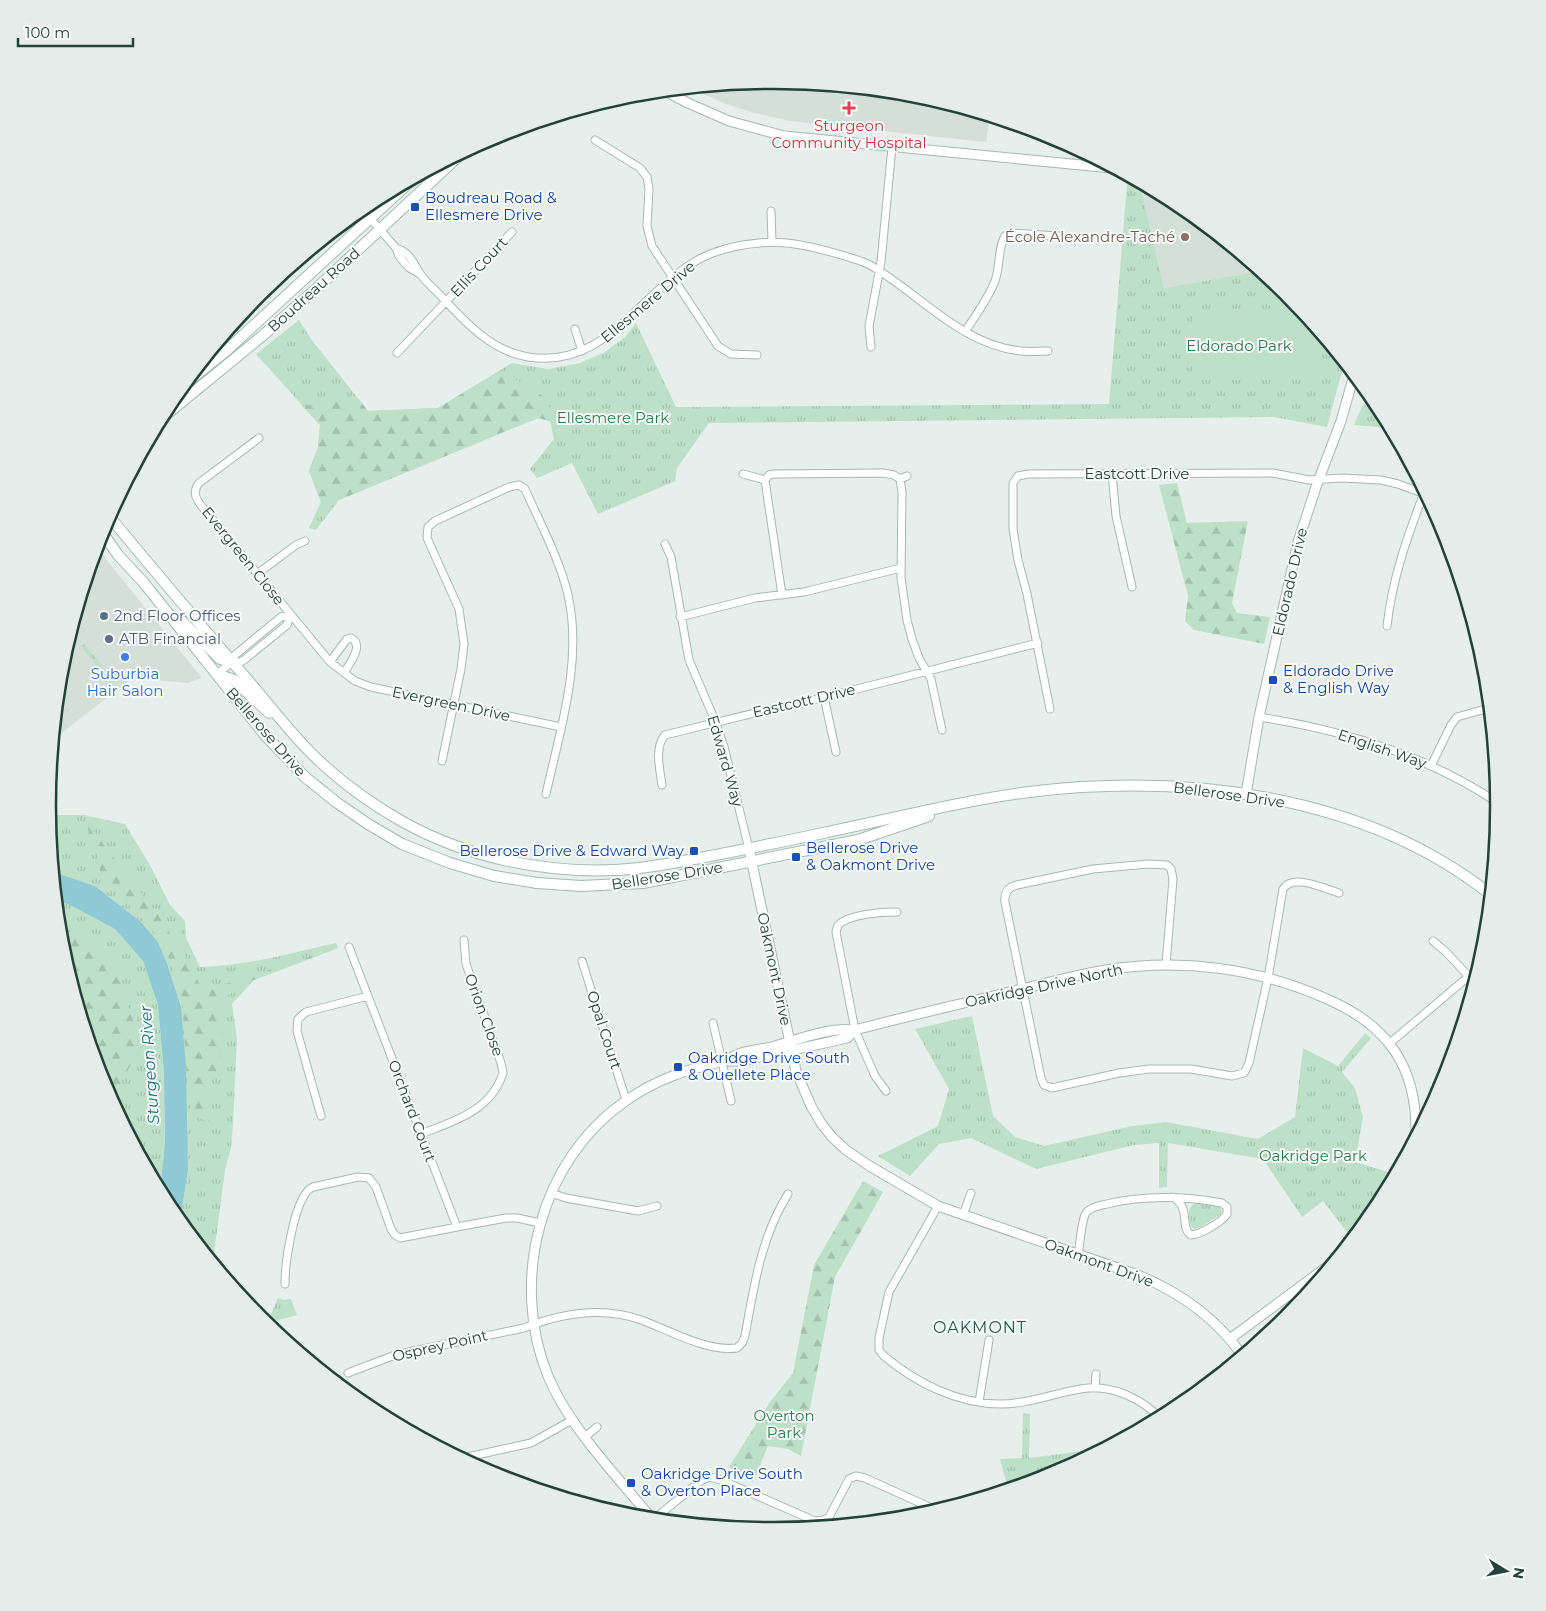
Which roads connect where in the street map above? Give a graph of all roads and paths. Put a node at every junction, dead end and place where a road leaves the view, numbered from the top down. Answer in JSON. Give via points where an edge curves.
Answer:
{"nodes":[{"id":1,"x":674,"y":96,"type":"edge"},
{"id":2,"x":595,"y":140,"type":"dead end"},
{"id":3,"x":892,"y":147,"type":"junction"},
{"id":4,"x":1087,"y":162,"type":"edge"},
{"id":5,"x":445,"y":169,"type":"edge"},
{"id":6,"x":391,"y":200,"type":"edge"},
{"id":7,"x":771,"y":211,"type":"dead end"},
{"id":8,"x":368,"y":215,"type":"edge"},
{"id":9,"x":371,"y":219,"type":"junction"},
{"id":10,"x":380,"y":230,"type":"junction"},
{"id":11,"x":512,"y":232,"type":"dead end"},
{"id":12,"x":1058,"y":236,"type":"dead end"},
{"id":13,"x":772,"y":242,"type":"junction"},
{"id":14,"x":880,"y":271,"type":"junction"},
{"id":15,"x":672,"y":278,"type":"junction"},
{"id":16,"x":446,"y":302,"type":"junction"},
{"id":17,"x":575,"y":329,"type":"dead end"},
{"id":18,"x":964,"y":332,"type":"junction"},
{"id":19,"x":871,"y":347,"type":"dead end"},
{"id":20,"x":582,"y":351,"type":"junction"},
{"id":21,"x":1048,"y":351,"type":"dead end"},
{"id":22,"x":397,"y":353,"type":"dead end"},
{"id":23,"x":757,"y":355,"type":"dead end"},
{"id":24,"x":206,"y":366,"type":"edge"},
{"id":25,"x":1352,"y":383,"type":"edge"},
{"id":26,"x":179,"y":404,"type":"edge"},
{"id":27,"x":259,"y":438,"type":"dead end"},
{"id":28,"x":743,"y":474,"type":"dead end"},
{"id":29,"x":1112,"y":474,"type":"junction"},
{"id":30,"x":1318,"y":479,"type":"junction"},
{"id":31,"x":765,"y":480,"type":"junction"},
{"id":32,"x":1417,"y":490,"type":"edge"},
{"id":33,"x":1422,"y":501,"type":"edge"},
{"id":34,"x":116,"y":519,"type":"edge"},
{"id":35,"x":115,"y":523,"type":"edge"},
{"id":36,"x":121,"y":530,"type":"junction"},
{"id":37,"x":108,"y":540,"type":"edge"},
{"id":38,"x":305,"y":541,"type":"dead end"},
{"id":39,"x":665,"y":544,"type":"dead end"},
{"id":40,"x":901,"y":568,"type":"junction"},
{"id":41,"x":257,"y":574,"type":"junction"},
{"id":42,"x":144,"y":583,"type":"junction"},
{"id":43,"x":1132,"y":588,"type":"dead end"},
{"id":44,"x":782,"y":595,"type":"junction"},
{"id":45,"x":290,"y":615,"type":"junction"},
{"id":46,"x":680,"y":616,"type":"junction"},
{"id":47,"x":1387,"y":626,"type":"dead end"},
{"id":48,"x":1038,"y":643,"type":"junction"},
{"id":49,"x":232,"y":662,"type":"junction"},
{"id":50,"x":330,"y":662,"type":"junction"},
{"id":51,"x":927,"y":672,"type":"junction"},
{"id":52,"x":217,"y":674,"type":"junction"},
{"id":53,"x":344,"y":674,"type":"junction"},
{"id":54,"x":824,"y":697,"type":"junction"},
{"id":55,"x":454,"y":704,"type":"junction"},
{"id":56,"x":1050,"y":709,"type":"dead end"},
{"id":57,"x":1484,"y":710,"type":"edge"},
{"id":58,"x":1259,"y":717,"type":"junction"},
{"id":59,"x":716,"y":723,"type":"junction"},
{"id":60,"x":560,"y":727,"type":"junction"},
{"id":61,"x":942,"y":730,"type":"dead end"},
{"id":62,"x":308,"y":750,"type":"junction"},
{"id":63,"x":836,"y":752,"type":"dead end"},
{"id":64,"x":442,"y":762,"type":"dead end"},
{"id":65,"x":1431,"y":766,"type":"junction"},
{"id":66,"x":662,"y":785,"type":"dead end"},
{"id":67,"x":546,"y":794,"type":"dead end"},
{"id":68,"x":1246,"y":794,"type":"junction"},
{"id":69,"x":1490,"y":798,"type":"edge"},
{"id":70,"x":977,"y":800,"type":"junction"},
{"id":71,"x":748,"y":849,"type":"junction"},
{"id":72,"x":751,"y":862,"type":"junction"},
{"id":73,"x":1485,"y":890,"type":"edge"},
{"id":74,"x":1340,"y":893,"type":"dead end"},
{"id":75,"x":897,"y":912,"type":"dead end"},
{"id":76,"x":464,"y":940,"type":"dead end"},
{"id":77,"x":1433,"y":941,"type":"dead end"},
{"id":78,"x":349,"y":947,"type":"dead end"},
{"id":79,"x":582,"y":961,"type":"dead end"},
{"id":80,"x":1166,"y":965,"type":"junction"},
{"id":81,"x":1469,"y":976,"type":"edge"},
{"id":82,"x":1268,"y":978,"type":"junction"},
{"id":83,"x":1467,"y":983,"type":"edge"},
{"id":84,"x":1022,"y":989,"type":"junction"},
{"id":85,"x":368,"y":996,"type":"junction"},
{"id":86,"x":713,"y":1023,"type":"dead end"},
{"id":87,"x":856,"y":1030,"type":"junction"},
{"id":88,"x":1390,"y":1043,"type":"junction"},
{"id":89,"x":791,"y":1046,"type":"junction"},
{"id":90,"x":723,"y":1061,"type":"junction"},
{"id":91,"x":886,"y":1091,"type":"dead end"},
{"id":92,"x":626,"y":1100,"type":"junction"},
{"id":93,"x":731,"y":1101,"type":"dead end"},
{"id":94,"x":321,"y":1116,"type":"dead end"},
{"id":95,"x":1416,"y":1122,"type":"edge"},
{"id":96,"x":421,"y":1134,"type":"junction"},
{"id":97,"x":551,"y":1193,"type":"junction"},
{"id":98,"x":971,"y":1193,"type":"dead end"},
{"id":99,"x":788,"y":1194,"type":"dead end"},
{"id":100,"x":1173,"y":1197,"type":"junction"},
{"id":101,"x":656,"y":1206,"type":"dead end"},
{"id":102,"x":938,"y":1206,"type":"junction"},
{"id":103,"x":963,"y":1215,"type":"junction"},
{"id":104,"x":540,"y":1224,"type":"junction"},
{"id":105,"x":457,"y":1227,"type":"junction"},
{"id":106,"x":1078,"y":1255,"type":"junction"},
{"id":107,"x":1312,"y":1278,"type":"edge"},
{"id":108,"x":285,"y":1284,"type":"dead end"},
{"id":109,"x":534,"y":1324,"type":"junction"},
{"id":110,"x":1230,"y":1339,"type":"junction"},
{"id":111,"x":989,"y":1340,"type":"dead end"},
{"id":112,"x":1238,"y":1350,"type":"edge"},
{"id":113,"x":348,"y":1373,"type":"dead end"},
{"id":114,"x":1096,"y":1374,"type":"dead end"},
{"id":115,"x":1094,"y":1388,"type":"junction"},
{"id":116,"x":979,"y":1402,"type":"junction"},
{"id":117,"x":1153,"y":1412,"type":"edge"},
{"id":118,"x":572,"y":1420,"type":"junction"},
{"id":119,"x":598,"y":1427,"type":"dead end"},
{"id":120,"x":585,"y":1437,"type":"junction"},
{"id":121,"x":473,"y":1456,"type":"edge"},
{"id":122,"x":926,"y":1505,"type":"edge"},
{"id":123,"x":646,"y":1510,"type":"edge"},
{"id":124,"x":661,"y":1513,"type":"edge"}],
"edges":[{"from":1,"to":3,"type":"street","via":[[748,128],[801,138]]},
{"from":2,"to":15,"type":"street","via":[[640,168],[647,177],[648,234]]},
{"from":3,"to":4,"type":"street"},
{"from":3,"to":14,"type":"street"},
{"from":5,"to":10,"type":"main road","name":"Boudreau Road"},
{"from":6,"to":9,"type":"main road","name":"Boudreau Road"},
{"from":7,"to":13,"type":"street"},
{"from":8,"to":9,"type":"street","name":"Ellesmere Drive"},
{"from":9,"to":10,"type":"street","name":"Ellesmere Drive"},
{"from":9,"to":24,"type":"main road","name":"Boudreau Road"},
{"from":10,"to":16,"type":"street","name":"Ellesmere Drive","via":[[396,248],[405,251]]},
{"from":10,"to":26,"type":"main road","name":"Boudreau Road","via":[[261,337]]},
{"from":11,"to":16,"type":"street","name":"Ellis Court"},
{"from":12,"to":18,"type":"street","via":[[1005,236],[995,281]]},
{"from":13,"to":14,"type":"street","name":"Ellesmere Drive","via":[[832,252],[867,263]]},
{"from":13,"to":15,"type":"street","name":"Ellesmere Drive","via":[[744,244],[708,255]]},
{"from":14,"to":18,"type":"street","name":"Ellesmere Drive"},
{"from":14,"to":19,"type":"street","via":[[869,326]]},
{"from":15,"to":20,"type":"street","name":"Ellesmere Drive","via":[[612,334]]},
{"from":15,"to":23,"type":"street","via":[[718,346],[731,354]]},
{"from":16,"to":20,"type":"street","name":"Ellesmere Drive","via":[[482,336],[512,353],[554,358]]},
{"from":16,"to":22,"type":"street","name":"Ellis Court"},
{"from":17,"to":20,"type":"street","name":"Ellesmere Drive"},
{"from":18,"to":21,"type":"street","name":"Ellesmere Drive","via":[[1004,348]]},
{"from":25,"to":30,"type":"street","name":"Eldorado Drive"},
{"from":27,"to":41,"type":"street","name":"Evergreen Close","via":[[199,483],[195,491],[198,501]]},
{"from":28,"to":31,"type":"street"},
{"from":29,"to":30,"type":"street","name":"Eastcott Drive","via":[[1265,473]]},
{"from":29,"to":43,"type":"street","via":[[1116,516]]},
{"from":29,"to":48,"type":"street","name":"Eastcott Drive","via":[[1028,474],[1018,476],[1013,483],[1014,539]]},
{"from":30,"to":32,"type":"street","name":"Eastcott Drive","via":[[1364,478]]},
{"from":30,"to":58,"type":"street","name":"Eldorado Drive","via":[[1298,542]]},
{"from":31,"to":40,"type":"street","via":[[774,474],[883,473],[903,477]]},
{"from":31,"to":44,"type":"street"},
{"from":33,"to":47,"type":"street","via":[[1399,564]]},
{"from":34,"to":36,"type":"main road"},
{"from":35,"to":36,"type":"main road","name":"Bellerose Drive"},
{"from":36,"to":49,"type":"main road","name":"Bellerose Drive"},
{"from":37,"to":42,"type":"main road","name":"Bellerose Drive"},
{"from":38,"to":41,"type":"street","via":[[296,544]]},
{"from":39,"to":46,"type":"street","name":"Edward Way","via":[[671,557]]},
{"from":40,"to":44,"type":"street"},
{"from":40,"to":51,"type":"street","via":[[909,630]]},
{"from":41,"to":45,"type":"street","name":"Evergreen Close"},
{"from":42,"to":49,"type":"main road","via":[[215,654],[224,661]]},
{"from":42,"to":52,"type":"main road","name":"Bellerose Drive"},
{"from":44,"to":46,"type":"street","via":[[755,598]]},
{"from":45,"to":49,"type":"street","via":[[287,625],[244,660]]},
{"from":45,"to":50,"type":"street","name":"Evergreen Drive"},
{"from":46,"to":59,"type":"street","name":"Edward Way","via":[[689,660]]},
{"from":48,"to":51,"type":"street","name":"Eastcott Drive"},
{"from":48,"to":56,"type":"street","name":"Eastcott Drive"},
{"from":49,"to":52,"type":"street"},
{"from":49,"to":62,"type":"main road","name":"Bellerose Drive"},
{"from":50,"to":53,"type":"street","name":"Evergreen Drive"},
{"from":50,"to":53,"type":"street","via":[[347,639],[355,640],[357,647]]},
{"from":51,"to":54,"type":"street","name":"Eastcott Drive"},
{"from":51,"to":61,"type":"street"},
{"from":52,"to":62,"type":"main road","via":[[234,680]]},
{"from":52,"to":72,"type":"main road","name":"Bellerose Drive","via":[[277,749],[320,790],[385,834],[450,863],[516,880],[588,886],[643,883]]},
{"from":53,"to":55,"type":"street","name":"Evergreen Drive","via":[[371,687]]},
{"from":54,"to":59,"type":"street","name":"Eastcott Drive"},
{"from":54,"to":63,"type":"street"},
{"from":55,"to":60,"type":"street","name":"Evergreen Drive"},
{"from":55,"to":60,"type":"street","via":[[463,655],[461,620],[429,543],[427,530],[435,521],[519,485],[525,489],[560,569],[568,596],[573,630],[572,663]]},
{"from":55,"to":64,"type":"street"},
{"from":57,"to":65,"type":"street","via":[[1457,717]]},
{"from":58,"to":65,"type":"street","name":"English Way","via":[[1341,734]]},
{"from":58,"to":68,"type":"street","name":"Eldorado Drive"},
{"from":59,"to":66,"type":"street","name":"Eastcott Drive","via":[[663,737],[659,753]]},
{"from":59,"to":71,"type":"street","name":"Edward Way","via":[[730,767]]},
{"from":60,"to":67,"type":"street"},
{"from":62,"to":71,"type":"main road","name":"Bellerose Drive","via":[[356,792],[406,824],[464,849],[518,863],[557,869],[616,870],[660,866]]},
{"from":65,"to":69,"type":"street","name":"English Way"},
{"from":68,"to":70,"type":"main road","name":"Bellerose Drive","via":[[1167,787],[1078,787]]},
{"from":68,"to":73,"type":"main road","name":"Bellerose Drive","via":[[1327,812],[1385,833],[1441,860]]},
{"from":70,"to":71,"type":"main road","name":"Bellerose Drive"},
{"from":70,"to":72,"type":"main road","name":"Bellerose Drive","via":[[858,840]]},
{"from":71,"to":72,"type":"street","name":"Oakmont Drive"},
{"from":72,"to":89,"type":"street","name":"Oakmont Drive"},
{"from":74,"to":82,"type":"street","via":[[1296,881],[1284,886]]},
{"from":75,"to":87,"type":"street","via":[[846,920],[836,928]]},
{"from":76,"to":96,"type":"street","name":"Orion Close","via":[[466,964],[503,1073],[491,1094],[477,1109]]},
{"from":77,"to":81,"type":"street"},
{"from":78,"to":85,"type":"street","name":"Orchard Court"},
{"from":79,"to":92,"type":"street","name":"Opal Court"},
{"from":80,"to":82,"type":"street","name":"Oakridge Drive North","via":[[1216,968]]},
{"from":80,"to":84,"type":"street","name":"Oakridge Drive North","via":[[1106,970]]},
{"from":80,"to":84,"type":"street","via":[[1173,879],[1171,869],[1158,864],[1093,869],[1017,884],[1007,891],[1005,902]]},
{"from":82,"to":84,"type":"street","via":[[1249,1063],[1240,1075],[1149,1069],[1052,1088],[1044,1085],[1041,1078]]},
{"from":82,"to":88,"type":"street","name":"Oakridge Drive North","via":[[1341,1005],[1368,1022]]},
{"from":83,"to":88,"type":"street"},
{"from":84,"to":87,"type":"street","name":"Oakridge Drive North"},
{"from":85,"to":94,"type":"street","via":[[306,1012],[298,1020],[297,1032]]},
{"from":85,"to":96,"type":"street","name":"Orchard Court"},
{"from":86,"to":90,"type":"street"},
{"from":87,"to":89,"type":"street","name":"Oakridge Drive North","via":[[844,1028]]},
{"from":87,"to":91,"type":"street","via":[[875,1076]]},
{"from":88,"to":95,"type":"street","name":"Oakridge Drive North","via":[[1403,1064],[1412,1089]]},
{"from":89,"to":90,"type":"street","name":"Oakridge Drive North","via":[[741,1053]]},
{"from":89,"to":102,"type":"street","name":"Oakmont Drive","via":[[802,1088],[832,1136],[860,1160]]},
{"from":90,"to":92,"type":"street","name":"Oakridge Drive North","via":[[678,1073]]},
{"from":90,"to":93,"type":"street"},
{"from":92,"to":97,"type":"street","name":"Oakridge Drive North","via":[[594,1128],[567,1164]]},
{"from":96,"to":105,"type":"street","name":"Orchard Court"},
{"from":97,"to":101,"type":"street","via":[[638,1212]]},
{"from":97,"to":104,"type":"street","name":"Oakridge Drive North"},
{"from":98,"to":103,"type":"street"},
{"from":99,"to":109,"type":"street","name":"Osprey Point","via":[[777,1212],[761,1256],[745,1336],[737,1348],[688,1340],[643,1320],[615,1313],[578,1313]]},
{"from":100,"to":100,"type":"street","via":[[1182,1206],[1187,1231],[1192,1235],[1224,1219],[1227,1214],[1222,1203]]},
{"from":100,"to":106,"type":"street","via":[[1134,1198],[1090,1209],[1085,1216]]},
{"from":102,"to":103,"type":"street","name":"Oakmont Drive"},
{"from":102,"to":116,"type":"street","via":[[889,1292],[879,1350],[926,1384],[959,1398]]},
{"from":103,"to":106,"type":"street","name":"Oakmont Drive"},
{"from":104,"to":105,"type":"street","via":[[506,1218]]},
{"from":104,"to":109,"type":"street","name":"Oakridge Drive North","via":[[531,1278]]},
{"from":105,"to":108,"type":"street","via":[[400,1238],[391,1230],[376,1187],[369,1178],[358,1177],[313,1187],[302,1197],[291,1235]]},
{"from":106,"to":110,"type":"street","name":"Oakmont Drive","via":[[1164,1286],[1202,1313]]},
{"from":107,"to":110,"type":"street"},
{"from":109,"to":113,"type":"street","name":"Osprey Point","via":[[395,1355]]},
{"from":109,"to":118,"type":"street","name":"Oakridge Drive North","via":[[548,1378]]},
{"from":110,"to":112,"type":"street","name":"Oakmont Drive"},
{"from":111,"to":116,"type":"street"},
{"from":114,"to":115,"type":"street"},
{"from":115,"to":116,"type":"street","via":[[1020,1403]]},
{"from":115,"to":117,"type":"street","via":[[1128,1396]]},
{"from":118,"to":120,"type":"street","name":"Oakridge Drive North"},
{"from":118,"to":121,"type":"street","via":[[531,1443]]},
{"from":119,"to":120,"type":"street"},
{"from":120,"to":123,"type":"street","name":"Oakridge Drive North"},
{"from":122,"to":124,"type":"street","via":[[856,1476],[848,1480],[829,1517],[815,1520],[710,1477]]}]}
